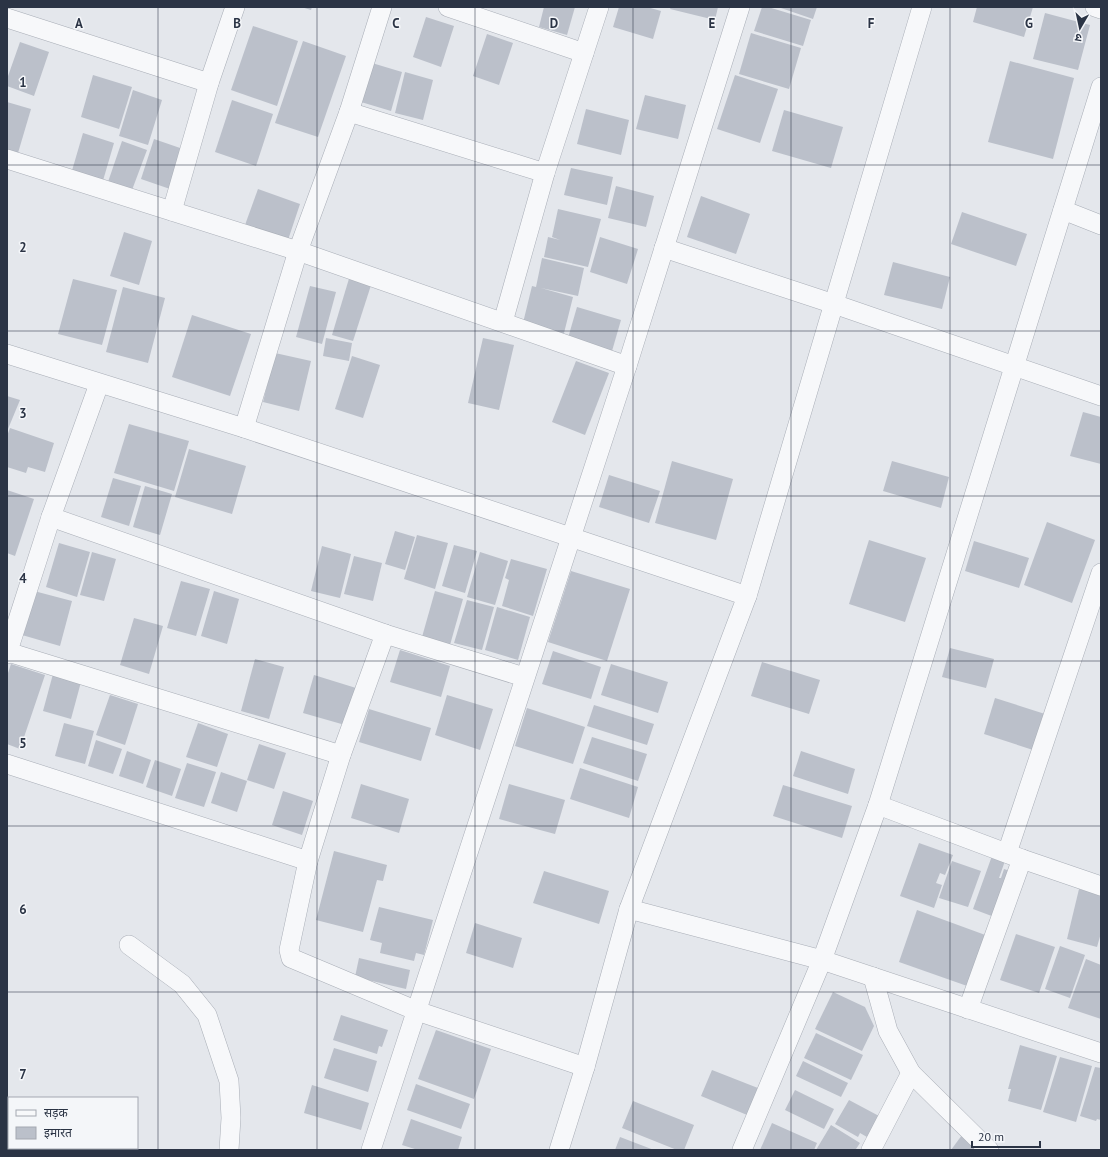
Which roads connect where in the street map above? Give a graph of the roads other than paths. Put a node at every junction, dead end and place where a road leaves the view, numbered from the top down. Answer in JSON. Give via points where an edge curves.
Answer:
{"nodes":[{"id":1,"x":235,"y":7,"type":"edge"},
{"id":2,"x":382,"y":7,"type":"edge"},
{"id":3,"x":448,"y":7,"type":"edge"},
{"id":4,"x":599,"y":7,"type":"edge"},
{"id":5,"x":740,"y":7,"type":"edge"},
{"id":6,"x":922,"y":7,"type":"edge"},
{"id":7,"x":1095,"y":7,"type":"edge"},
{"id":8,"x":1101,"y":9,"type":"edge"},
{"id":9,"x":18,"y":16,"type":"edge"},
{"id":10,"x":584,"y":52,"type":"junction"},
{"id":11,"x":209,"y":83,"type":"junction"},
{"id":12,"x":1101,"y":87,"type":"edge"},
{"id":13,"x":349,"y":112,"type":"junction"},
{"id":14,"x":7,"y":159,"type":"edge"},
{"id":15,"x":545,"y":173,"type":"junction"},
{"id":16,"x":1063,"y":210,"type":"junction"},
{"id":17,"x":172,"y":212,"type":"junction"},
{"id":18,"x":1101,"y":225,"type":"edge"},
{"id":19,"x":664,"y":248,"type":"junction"},
{"id":20,"x":298,"y":251,"type":"junction"},
{"id":21,"x":834,"y":304,"type":"junction"},
{"id":22,"x":503,"y":322,"type":"junction"},
{"id":23,"x":7,"y":354,"type":"edge"},
{"id":24,"x":627,"y":366,"type":"junction"},
{"id":25,"x":1015,"y":366,"type":"junction"},
{"id":26,"x":99,"y":384,"type":"junction"},
{"id":27,"x":1101,"y":396,"type":"edge"},
{"id":28,"x":244,"y":428,"type":"junction"},
{"id":29,"x":51,"y":517,"type":"junction"},
{"id":30,"x":572,"y":536,"type":"junction"},
{"id":31,"x":1101,"y":575,"type":"edge"},
{"id":32,"x":747,"y":596,"type":"junction"},
{"id":33,"x":385,"y":634,"type":"junction"},
{"id":34,"x":8,"y":653,"type":"edge"},
{"id":35,"x":524,"y":677,"type":"junction"},
{"id":36,"x":342,"y":755,"type":"junction"},
{"id":37,"x":7,"y":764,"type":"edge"},
{"id":38,"x":878,"y":805,"type":"junction"},
{"id":39,"x":1014,"y":856,"type":"junction"},
{"id":40,"x":308,"y":861,"type":"junction"},
{"id":41,"x":1101,"y":886,"type":"edge"},
{"id":42,"x":629,"y":909,"type":"junction"},
{"id":43,"x":129,"y":945,"type":"dead end"},
{"id":44,"x":822,"y":960,"type":"junction"},
{"id":45,"x":873,"y":977,"type":"junction"},
{"id":46,"x":968,"y":1009,"type":"junction"},
{"id":47,"x":417,"y":1011,"type":"junction"},
{"id":48,"x":1101,"y":1053,"type":"edge"},
{"id":49,"x":585,"y":1066,"type":"junction"},
{"id":50,"x":911,"y":1073,"type":"junction"},
{"id":51,"x":229,"y":1150,"type":"edge"},
{"id":52,"x":371,"y":1150,"type":"edge"},
{"id":53,"x":559,"y":1150,"type":"edge"},
{"id":54,"x":742,"y":1150,"type":"edge"},
{"id":55,"x":871,"y":1150,"type":"edge"},
{"id":56,"x":989,"y":1150,"type":"edge"}],
"edges":[{"from":1,"to":11,"type":"street"},
{"from":2,"to":13,"type":"street"},
{"from":3,"to":10,"type":"street"},
{"from":4,"to":10,"type":"street"},
{"from":5,"to":19,"type":"street"},
{"from":6,"to":21,"type":"street"},
{"from":7,"to":8,"type":"street"},
{"from":9,"to":11,"type":"street"},
{"from":10,"to":15,"type":"street"},
{"from":11,"to":17,"type":"street"},
{"from":12,"to":16,"type":"street"},
{"from":13,"to":15,"type":"street"},
{"from":13,"to":20,"type":"street"},
{"from":14,"to":17,"type":"street"},
{"from":15,"to":22,"type":"street"},
{"from":16,"to":18,"type":"street"},
{"from":16,"to":25,"type":"street"},
{"from":17,"to":20,"type":"street"},
{"from":19,"to":21,"type":"street"},
{"from":19,"to":24,"type":"street"},
{"from":20,"to":22,"type":"street"},
{"from":20,"to":28,"type":"street"},
{"from":21,"to":25,"type":"street"},
{"from":21,"to":32,"type":"street"},
{"from":22,"to":24,"type":"street"},
{"from":23,"to":26,"type":"street"},
{"from":24,"to":30,"type":"street"},
{"from":25,"to":27,"type":"street"},
{"from":25,"to":38,"type":"street"},
{"from":26,"to":28,"type":"street"},
{"from":26,"to":29,"type":"street"},
{"from":28,"to":30,"type":"street"},
{"from":29,"to":33,"type":"street"},
{"from":29,"to":34,"type":"street"},
{"from":30,"to":32,"type":"street"},
{"from":30,"to":35,"type":"street"},
{"from":31,"to":39,"type":"street"},
{"from":32,"to":42,"type":"street"},
{"from":33,"to":35,"type":"street"},
{"from":33,"to":36,"type":"street"},
{"from":34,"to":36,"type":"street"},
{"from":35,"to":47,"type":"street"},
{"from":36,"to":40,"type":"street"},
{"from":37,"to":40,"type":"street"},
{"from":38,"to":39,"type":"street"},
{"from":38,"to":44,"type":"street"},
{"from":39,"to":41,"type":"street"},
{"from":39,"to":46,"type":"street"},
{"from":40,"to":47,"type":"street","via":[[289,950],[291,958]]},
{"from":42,"to":44,"type":"street"},
{"from":42,"to":49,"type":"street"},
{"from":43,"to":51,"type":"street","via":[[182,984],[207,1015],[229,1081]]},
{"from":44,"to":45,"type":"street"},
{"from":44,"to":54,"type":"street"},
{"from":45,"to":46,"type":"street"},
{"from":45,"to":50,"type":"street","via":[[888,1031]]},
{"from":46,"to":48,"type":"street"},
{"from":47,"to":49,"type":"street"},
{"from":47,"to":52,"type":"street"},
{"from":49,"to":53,"type":"street"},
{"from":50,"to":55,"type":"street"},
{"from":50,"to":56,"type":"street"}]}
